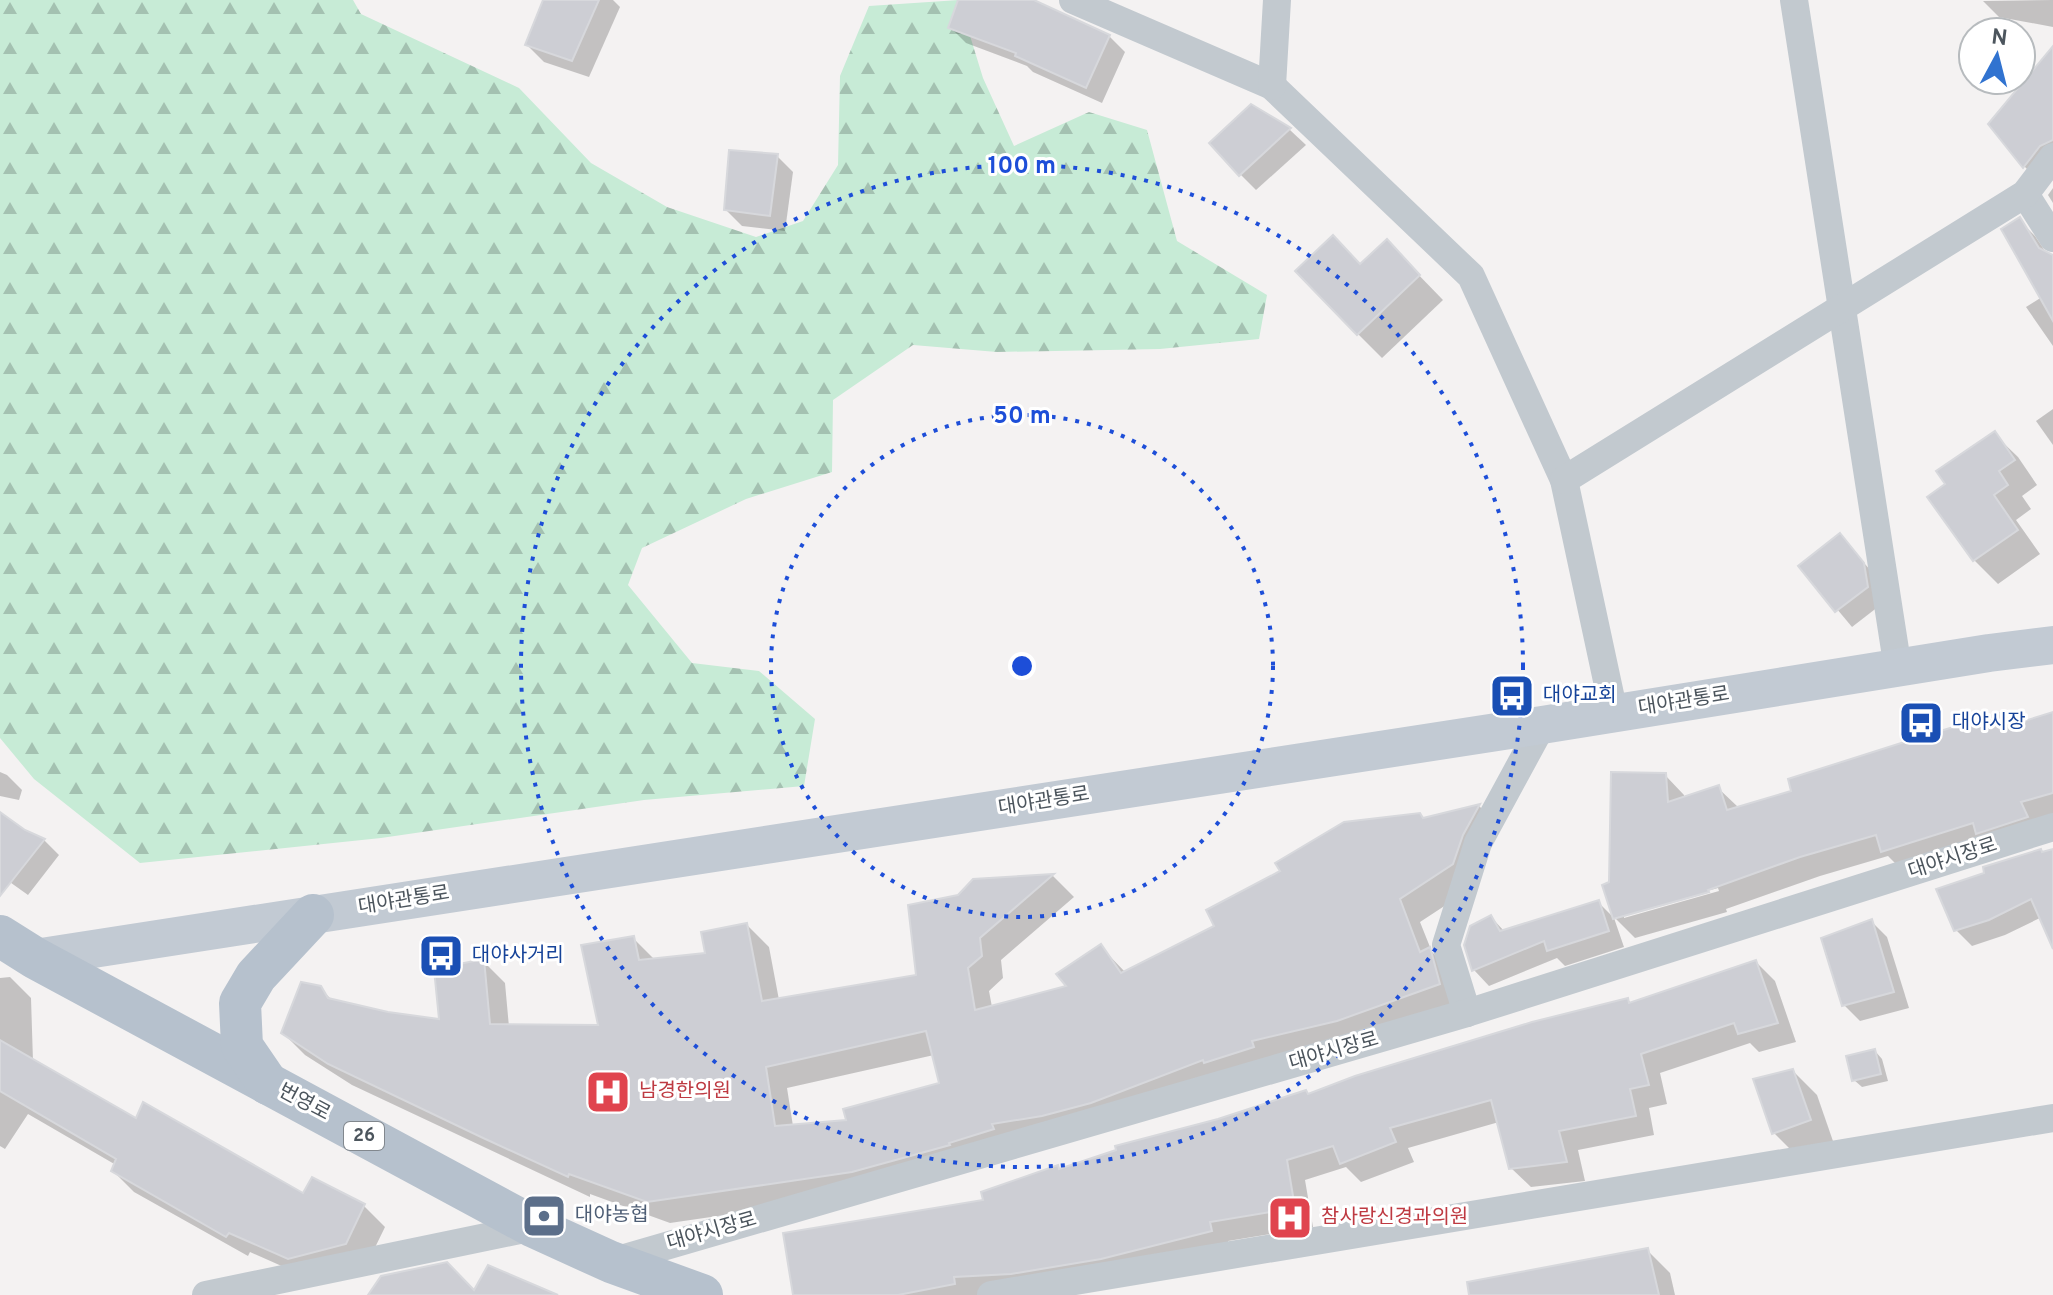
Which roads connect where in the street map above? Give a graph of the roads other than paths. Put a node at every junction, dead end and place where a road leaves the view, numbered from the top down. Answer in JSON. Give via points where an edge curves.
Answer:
{"nodes":[{"id":1,"x":1073,"y":0,"type":"edge"},
{"id":2,"x":1277,"y":0,"type":"edge"},
{"id":3,"x":1794,"y":0,"type":"edge"},
{"id":4,"x":1272,"y":86,"type":"junction"},
{"id":5,"x":2053,"y":157,"type":"edge"},
{"id":6,"x":2025,"y":194,"type":"junction"},
{"id":7,"x":2053,"y":238,"type":"edge"},
{"id":8,"x":1842,"y":308,"type":"junction"},
{"id":9,"x":1564,"y":480,"type":"junction"},
{"id":10,"x":2053,"y":645,"type":"edge"},
{"id":11,"x":1898,"y":669,"type":"junction"},
{"id":12,"x":1614,"y":713,"type":"junction"},
{"id":13,"x":1542,"y":725,"type":"junction"},
{"id":14,"x":2053,"y":827,"type":"edge"},
{"id":15,"x":313,"y":915,"type":"junction"},
{"id":16,"x":0,"y":936,"type":"edge"},
{"id":17,"x":35,"y":958,"type":"junction"},
{"id":18,"x":1467,"y":1013,"type":"junction"},
{"id":19,"x":268,"y":1084,"type":"junction"},
{"id":20,"x":2053,"y":1118,"type":"edge"},
{"id":21,"x":534,"y":1227,"type":"junction"},
{"id":22,"x":611,"y":1262,"type":"junction"},
{"id":23,"x":206,"y":1295,"type":"edge"},
{"id":24,"x":702,"y":1295,"type":"edge"},
{"id":25,"x":991,"y":1295,"type":"edge"}],
"edges":[{"from":1,"to":4,"type":"street"},
{"from":2,"to":4,"type":"street"},
{"from":3,"to":8,"type":"street"},
{"from":4,"to":9,"type":"street","via":[[1471,276]]},
{"from":5,"to":6,"type":"street"},
{"from":6,"to":7,"type":"street"},
{"from":6,"to":8,"type":"street"},
{"from":8,"to":9,"type":"street"},
{"from":8,"to":11,"type":"street"},
{"from":9,"to":12,"type":"street"},
{"from":10,"to":11,"type":"main road","name":"대야관통로"},
{"from":11,"to":12,"type":"main road","name":"대야관통로"},
{"from":12,"to":13,"type":"main road","name":"대야관통로"},
{"from":13,"to":15,"type":"main road","name":"대야관통로"},
{"from":13,"to":18,"type":"street","via":[[1478,843],[1446,945]]},
{"from":14,"to":18,"type":"street","name":"대야시장로"},
{"from":15,"to":17,"type":"main road","name":"대야관통로"},
{"from":15,"to":19,"type":"main road","via":[[256,976],[240,1003],[242,1046]]},
{"from":16,"to":17,"type":"main road","name":"번영로","number":"26"},
{"from":17,"to":19,"type":"main road","name":"번영로","number":"26"},
{"from":18,"to":22,"type":"street","name":"대야시장로"},
{"from":19,"to":21,"type":"main road","name":"번영로","number":"26"},
{"from":20,"to":25,"type":"street"},
{"from":21,"to":22,"type":"main road","name":"번영로","number":"26"},
{"from":21,"to":23,"type":"street"},
{"from":22,"to":24,"type":"main road","name":"번영로","number":"26"}]}
